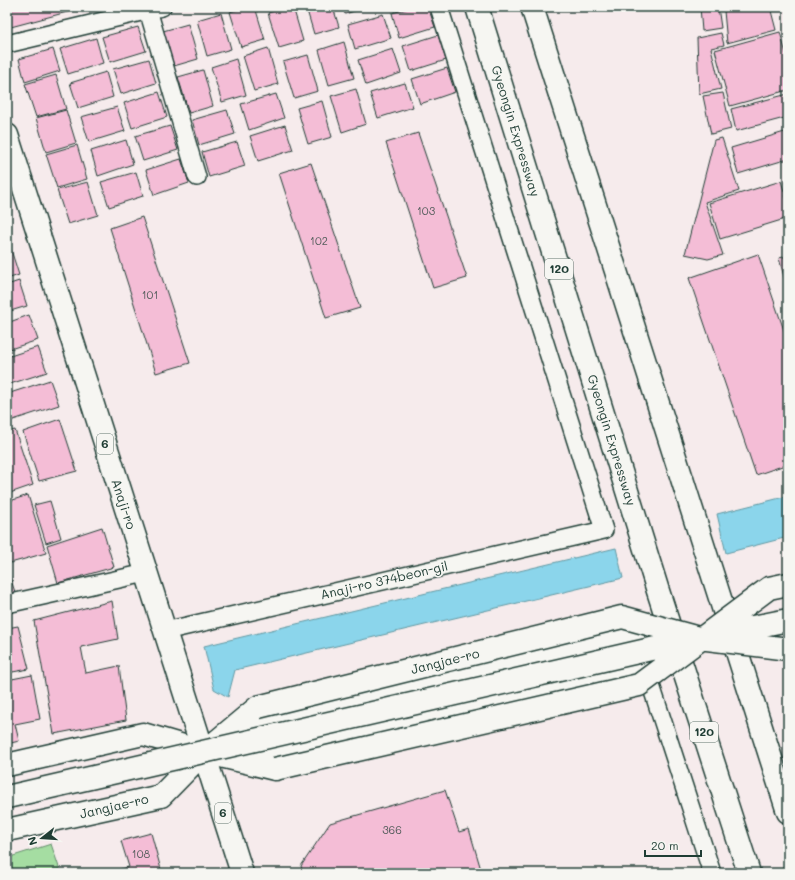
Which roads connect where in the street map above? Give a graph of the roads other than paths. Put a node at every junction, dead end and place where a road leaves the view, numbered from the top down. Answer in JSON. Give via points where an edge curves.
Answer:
{"nodes":[{"id":1,"x":439,"y":7,"type":"edge"},
{"id":2,"x":477,"y":7,"type":"edge"},
{"id":3,"x":532,"y":7,"type":"edge"},
{"id":4,"x":155,"y":9,"type":"edge"},
{"id":5,"x":7,"y":44,"type":"edge"},
{"id":6,"x":7,"y":136,"type":"edge"},
{"id":7,"x":197,"y":177,"type":"dead end"},
{"id":8,"x":146,"y":573,"type":"junction"},
{"id":9,"x":788,"y":584,"type":"edge"},
{"id":10,"x":7,"y":604,"type":"edge"},
{"id":11,"x":788,"y":620,"type":"edge"},
{"id":12,"x":164,"y":631,"type":"junction"},
{"id":13,"x":699,"y":638,"type":"junction"},
{"id":14,"x":788,"y":649,"type":"edge"},
{"id":15,"x":645,"y":668,"type":"junction"},
{"id":16,"x":204,"y":752,"type":"junction"},
{"id":17,"x":7,"y":765,"type":"edge"},
{"id":18,"x":7,"y":798,"type":"edge"},
{"id":19,"x":788,"y":812,"type":"edge"},
{"id":20,"x":7,"y":830,"type":"edge"},
{"id":21,"x":242,"y":873,"type":"edge"},
{"id":22,"x":712,"y":873,"type":"edge"},
{"id":23,"x":749,"y":873,"type":"edge"}],
"edges":[{"from":1,"to":12,"type":"street","name":"Anaji-ro 374beon-gil","via":[[604,530]]},
{"from":2,"to":23,"type":"main road","name":"Gyeongin Expressway","number":"120","via":[[658,591]]},
{"from":3,"to":19,"type":"main road"},
{"from":4,"to":5,"type":"street"},
{"from":4,"to":7,"type":"street"},
{"from":6,"to":8,"type":"main road","name":"Anaji-ro","number":"6"},
{"from":8,"to":10,"type":"street"},
{"from":8,"to":12,"type":"main road","name":"Anaji-ro","number":"6"},
{"from":9,"to":13,"type":"main road","name":"Jangjae-ro","bridge":true,"via":[[769,588]]},
{"from":11,"to":13,"type":"main road","name":"Jangjae-ro","bridge":true},
{"from":12,"to":16,"type":"main road","name":"Anaji-ro","number":"6"},
{"from":13,"to":14,"type":"main road","name":"Jangjae-ro","bridge":true},
{"from":13,"to":16,"type":"main road","name":"Jangjae-ro","bridge":true,"via":[[639,685],[275,769]]},
{"from":13,"to":16,"type":"main road","name":"Jangjae-ro","bridge":true,"via":[[622,617],[258,707]]},
{"from":13,"to":18,"type":"main road","name":"Jangjae-ro","bridge":true},
{"from":15,"to":16,"type":"street","via":[[266,752]]},
{"from":15,"to":16,"type":"street","via":[[634,633],[261,724]]},
{"from":15,"to":22,"type":"street"},
{"from":16,"to":17,"type":"main road","name":"Jangjae-ro","via":[[143,734]]},
{"from":16,"to":20,"type":"main road","name":"Jangjae-ro","via":[[161,796]]},
{"from":16,"to":21,"type":"main road","name":"Anaji-ro","number":"6"}]}
